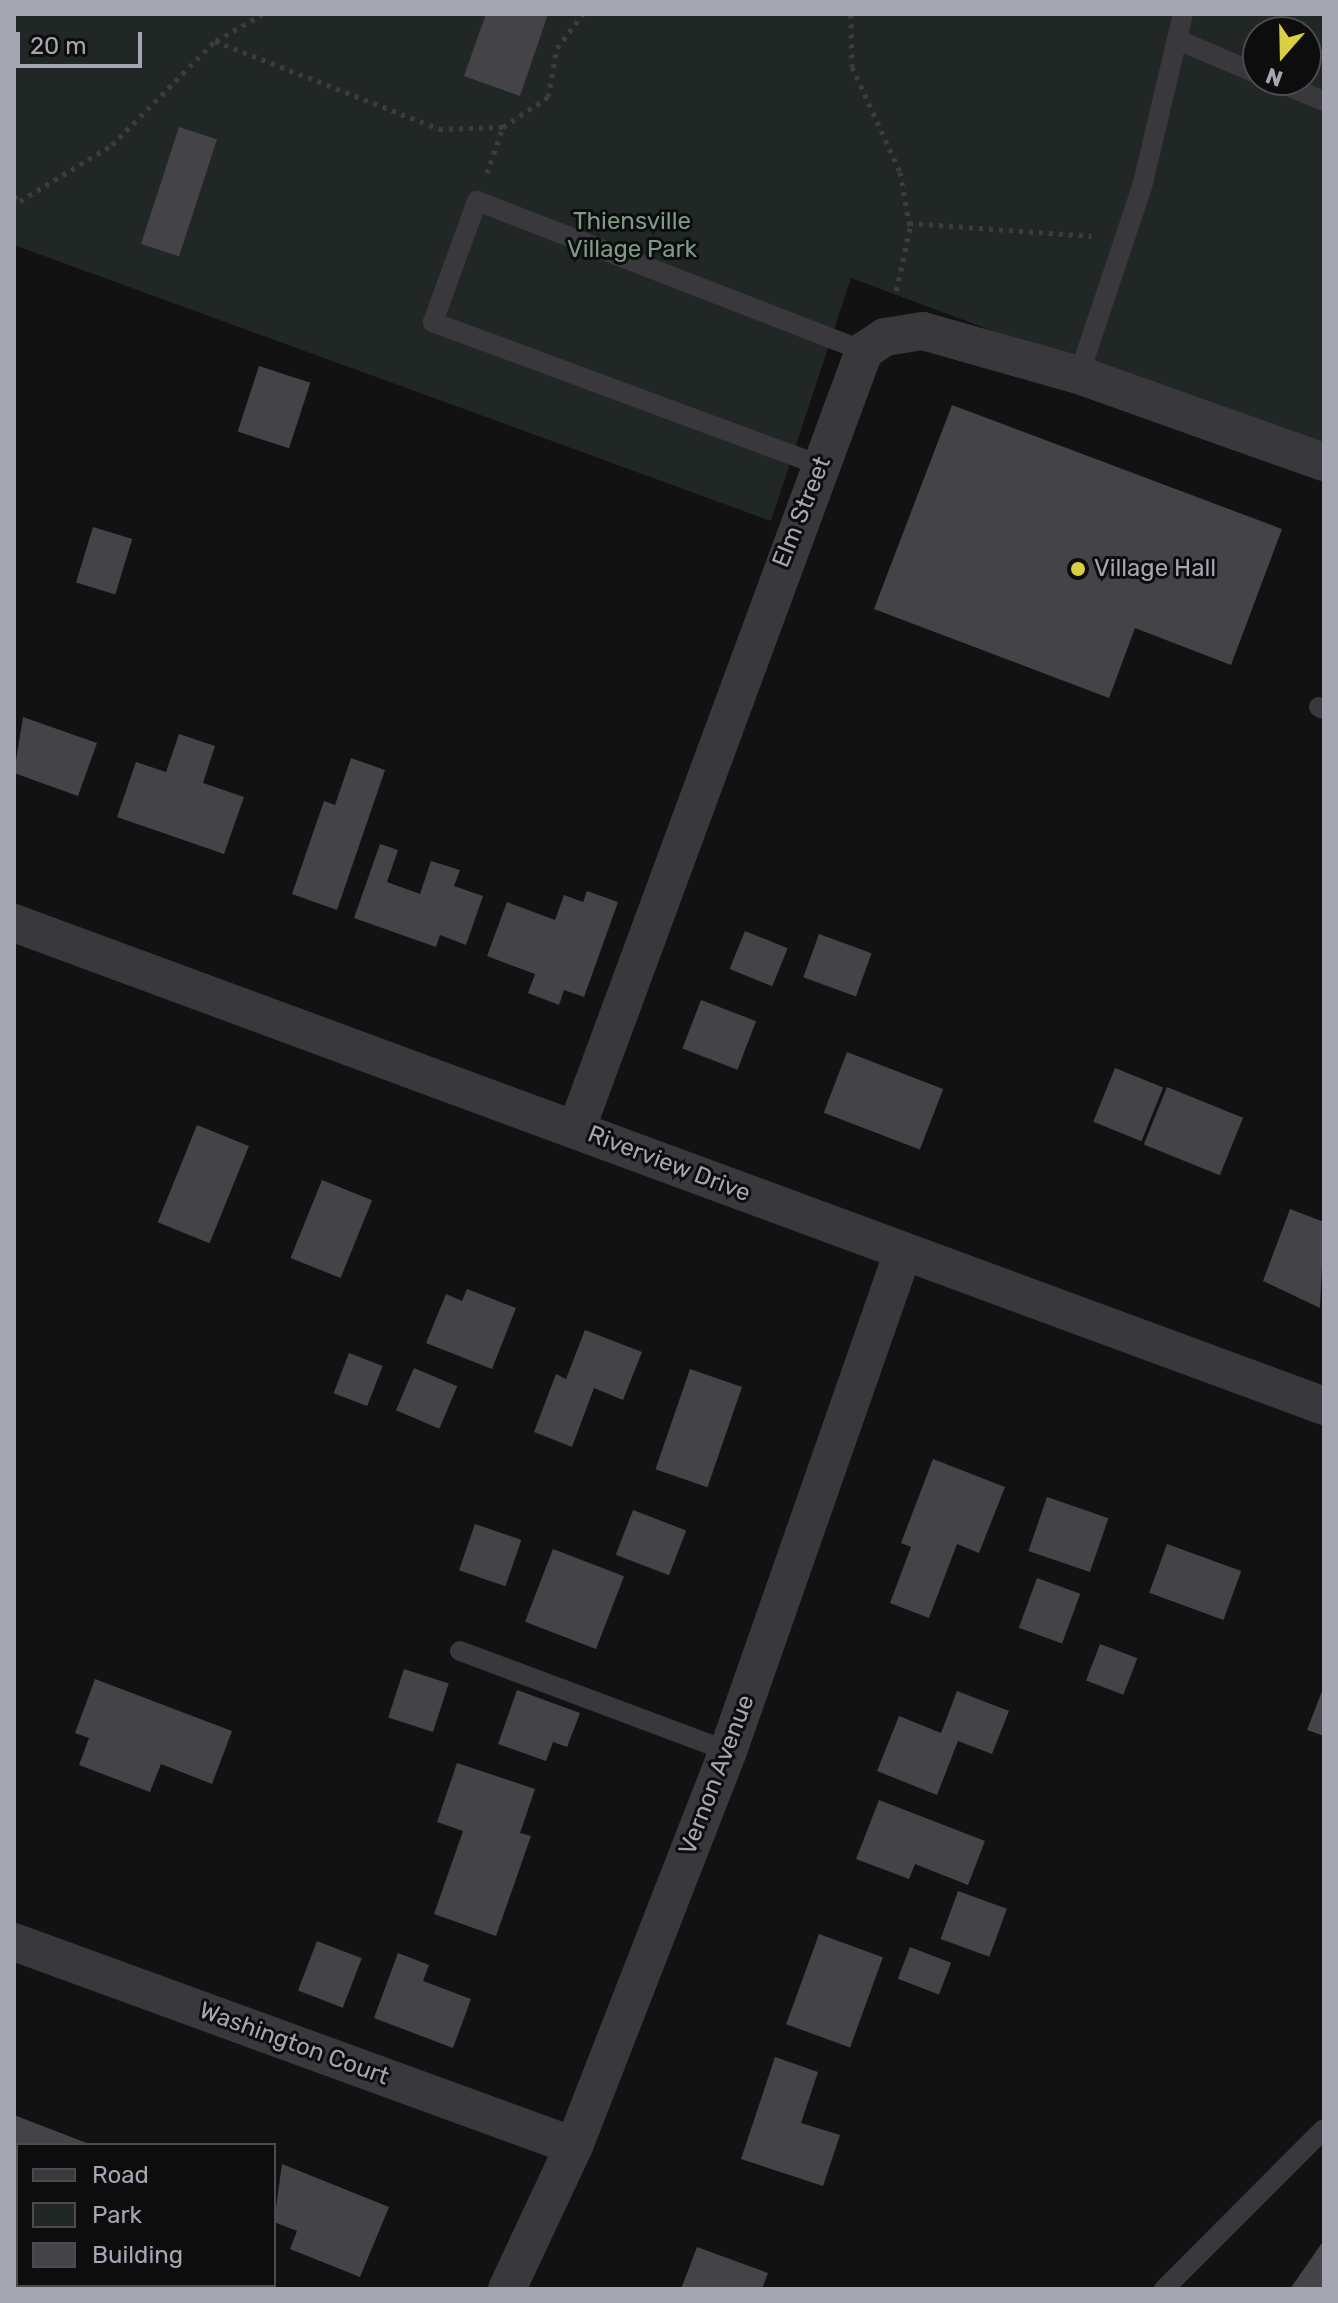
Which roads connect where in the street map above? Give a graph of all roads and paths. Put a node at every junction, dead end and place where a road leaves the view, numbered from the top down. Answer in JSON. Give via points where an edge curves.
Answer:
{"nodes":[{"id":1,"x":262,"y":14,"type":"edge"},
{"id":2,"x":583,"y":14,"type":"edge"},
{"id":3,"x":851,"y":14,"type":"edge"},
{"id":4,"x":1183,"y":14,"type":"edge"},
{"id":5,"x":1178,"y":40,"type":"junction"},
{"id":6,"x":215,"y":41,"type":"junction"},
{"id":7,"x":1242,"y":67,"type":"edge"},
{"id":8,"x":503,"y":127,"type":"junction"},
{"id":9,"x":14,"y":196,"type":"edge"},
{"id":10,"x":477,"y":201,"type":"junction"},
{"id":11,"x":909,"y":223,"type":"junction"},
{"id":12,"x":1126,"y":238,"type":"junction"},
{"id":13,"x":874,"y":344,"type":"junction"},
{"id":14,"x":1079,"y":375,"type":"junction"},
{"id":15,"x":1324,"y":462,"type":"edge"},
{"id":16,"x":822,"y":466,"type":"junction"},
{"id":17,"x":14,"y":923,"type":"edge"},
{"id":18,"x":576,"y":1130,"type":"junction"},
{"id":19,"x":903,"y":1252,"type":"junction"},
{"id":20,"x":1324,"y":1406,"type":"edge"},
{"id":21,"x":460,"y":1651,"type":"dead end"},
{"id":22,"x":728,"y":1751,"type":"junction"},
{"id":23,"x":14,"y":1942,"type":"edge"},
{"id":24,"x":1324,"y":2129,"type":"edge"},
{"id":25,"x":574,"y":2146,"type":"junction"},
{"id":26,"x":507,"y":2289,"type":"edge"},
{"id":27,"x":1164,"y":2289,"type":"edge"}],
"edges":[{"from":1,"to":6,"type":"path"},
{"from":2,"to":8,"type":"path","via":[[557,48],[548,97]]},
{"from":3,"to":11,"type":"path","via":[[852,67],[900,172]]},
{"from":4,"to":5,"type":"lane"},
{"from":5,"to":7,"type":"lane"},
{"from":5,"to":12,"type":"lane"},
{"from":6,"to":8,"type":"path","via":[[439,129]]},
{"from":6,"to":9,"type":"path","via":[[112,145],[20,201]]},
{"from":8,"to":10,"type":"path"},
{"from":10,"to":13,"type":"lane"},
{"from":10,"to":16,"type":"lane","via":[[433,322]]},
{"from":11,"to":12,"type":"path"},
{"from":11,"to":13,"type":"path"},
{"from":12,"to":14,"type":"lane"},
{"from":13,"to":14,"type":"street","via":[[923,331]]},
{"from":13,"to":16,"type":"street","name":"Elm Street"},
{"from":14,"to":15,"type":"street"},
{"from":16,"to":18,"type":"street","name":"Elm Street"},
{"from":17,"to":18,"type":"street","name":"Riverview Drive"},
{"from":18,"to":19,"type":"street","name":"Riverview Drive"},
{"from":19,"to":20,"type":"street","name":"Riverview Drive"},
{"from":19,"to":22,"type":"street","name":"Vernon Avenue"},
{"from":21,"to":22,"type":"lane"},
{"from":22,"to":25,"type":"street","name":"Vernon Avenue"},
{"from":23,"to":25,"type":"street","name":"Washington Court"},
{"from":24,"to":27,"type":"lane"},
{"from":25,"to":26,"type":"street","name":"Vernon Avenue"}]}
